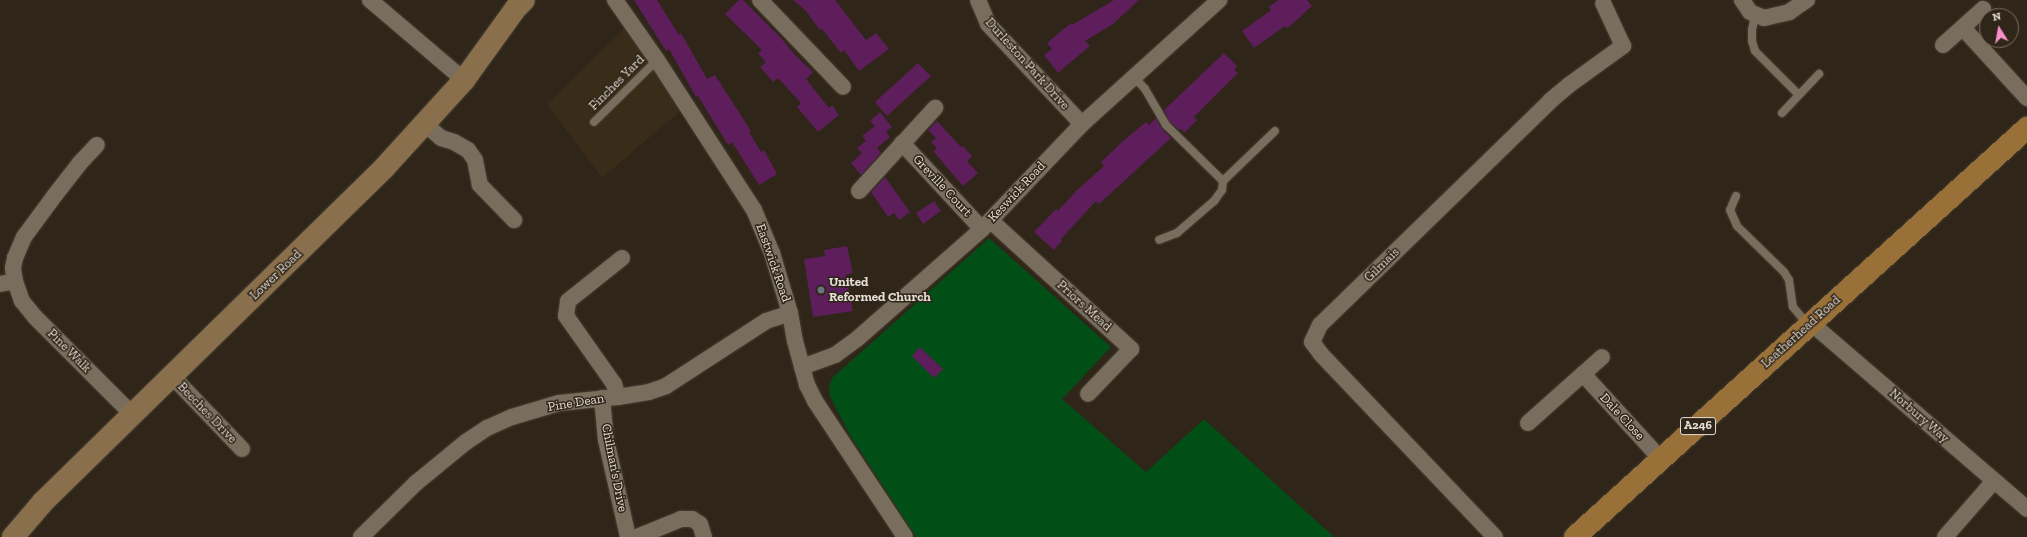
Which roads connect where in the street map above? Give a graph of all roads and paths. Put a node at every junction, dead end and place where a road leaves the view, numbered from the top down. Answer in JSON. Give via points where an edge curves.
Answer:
{"nodes":[{"id":1,"x":370,"y":0,"type":"edge"},
{"id":2,"x":524,"y":0,"type":"edge"},
{"id":3,"x":615,"y":0,"type":"edge"},
{"id":4,"x":760,"y":0,"type":"edge"},
{"id":5,"x":978,"y":0,"type":"edge"},
{"id":6,"x":1219,"y":0,"type":"edge"},
{"id":7,"x":1742,"y":0,"type":"edge"},
{"id":8,"x":1806,"y":0,"type":"edge"},
{"id":9,"x":1603,"y":3,"type":"dead end"},
{"id":10,"x":1979,"y":13,"type":"edge"},
{"id":11,"x":1755,"y":15,"type":"junction"},
{"id":12,"x":1963,"y":28,"type":"junction"},
{"id":13,"x":1943,"y":45,"type":"dead end"},
{"id":14,"x":657,"y":60,"type":"junction"},
{"id":15,"x":1819,"y":74,"type":"dead end"},
{"id":16,"x":1134,"y":77,"type":"junction"},
{"id":17,"x":464,"y":80,"type":"junction"},
{"id":18,"x":843,"y":87,"type":"dead end"},
{"id":19,"x":1799,"y":95,"type":"junction"},
{"id":20,"x":2027,"y":98,"type":"edge"},
{"id":21,"x":935,"y":108,"type":"dead end"},
{"id":22,"x":1782,"y":113,"type":"dead end"},
{"id":23,"x":594,"y":122,"type":"dead end"},
{"id":24,"x":425,"y":124,"type":"junction"},
{"id":25,"x":1082,"y":124,"type":"junction"},
{"id":26,"x":2027,"y":128,"type":"edge"},
{"id":27,"x":1275,"y":131,"type":"dead end"},
{"id":28,"x":902,"y":143,"type":"junction"},
{"id":29,"x":97,"y":146,"type":"dead end"},
{"id":30,"x":1223,"y":181,"type":"junction"},
{"id":31,"x":859,"y":191,"type":"dead end"},
{"id":32,"x":1736,"y":196,"type":"dead end"},
{"id":33,"x":514,"y":220,"type":"dead end"},
{"id":34,"x":986,"y":225,"type":"junction"},
{"id":35,"x":1159,"y":240,"type":"dead end"},
{"id":36,"x":622,"y":258,"type":"dead end"},
{"id":37,"x":8,"y":283,"type":"edge"},
{"id":38,"x":790,"y":313,"type":"junction"},
{"id":39,"x":1810,"y":324,"type":"junction"},
{"id":40,"x":1602,"y":357,"type":"dead end"},
{"id":41,"x":802,"y":367,"type":"junction"},
{"id":42,"x":1583,"y":374,"type":"junction"},
{"id":43,"x":172,"y":376,"type":"junction"},
{"id":44,"x":1088,"y":394,"type":"dead end"},
{"id":45,"x":618,"y":397,"type":"junction"},
{"id":46,"x":602,"y":398,"type":"junction"},
{"id":47,"x":133,"y":415,"type":"junction"},
{"id":48,"x":1528,"y":423,"type":"dead end"},
{"id":49,"x":242,"y":449,"type":"dead end"},
{"id":50,"x":1661,"y":459,"type":"junction"},
{"id":51,"x":1994,"y":481,"type":"junction"},
{"id":52,"x":2027,"y":509,"type":"edge"},
{"id":53,"x":13,"y":537,"type":"edge"},
{"id":54,"x":361,"y":537,"type":"edge"},
{"id":55,"x":628,"y":537,"type":"edge"},
{"id":56,"x":637,"y":537,"type":"edge"},
{"id":57,"x":704,"y":537,"type":"edge"},
{"id":58,"x":905,"y":537,"type":"edge"},
{"id":59,"x":1495,"y":537,"type":"edge"},
{"id":60,"x":1574,"y":537,"type":"edge"},
{"id":61,"x":1945,"y":537,"type":"edge"}],
"edges":[{"from":1,"to":17,"type":"street"},
{"from":2,"to":17,"type":"street","name":"Lower Road"},
{"from":3,"to":14,"type":"street","name":"Eastwick Road"},
{"from":4,"to":18,"type":"street"},
{"from":5,"to":25,"type":"street","name":"Durleston Park Drive","via":[[988,24]]},
{"from":6,"to":16,"type":"street","name":"Keswick Road"},
{"from":7,"to":11,"type":"street"},
{"from":8,"to":11,"type":"street","via":[[1782,14],[1764,18]]},
{"from":9,"to":59,"type":"street","name":"Gilmais","via":[[1623,46],[1550,101],[1320,325],[1312,342]]},
{"from":10,"to":12,"type":"street"},
{"from":11,"to":19,"type":"lane","via":[[1752,30],[1755,51]]},
{"from":12,"to":13,"type":"street"},
{"from":12,"to":20,"type":"street"},
{"from":14,"to":23,"type":"lane","name":"Finches Yard"},
{"from":14,"to":38,"type":"street","name":"Eastwick Road","via":[[754,210],[772,253]]},
{"from":15,"to":19,"type":"lane"},
{"from":16,"to":25,"type":"street","name":"Keswick Road"},
{"from":16,"to":30,"type":"lane","via":[[1166,125]]},
{"from":17,"to":24,"type":"street","name":"Lower Road"},
{"from":19,"to":22,"type":"lane"},
{"from":21,"to":28,"type":"street","name":"Greville Court"},
{"from":24,"to":33,"type":"street","via":[[441,138],[468,150],[475,160],[480,185]]},
{"from":24,"to":43,"type":"street","name":"Lower Road","via":[[320,232]]},
{"from":25,"to":34,"type":"street","name":"Keswick Road"},
{"from":26,"to":39,"type":"main road","name":"Leatherhead Road","number":"A246"},
{"from":27,"to":30,"type":"lane"},
{"from":28,"to":31,"type":"street","name":"Greville Court"},
{"from":28,"to":34,"type":"street","name":"Greville Court"},
{"from":29,"to":37,"type":"street","name":"Pine Walk","via":[[79,164],[24,237]]},
{"from":30,"to":35,"type":"lane","via":[[1222,190],[1214,201],[1177,234]]},
{"from":32,"to":39,"type":"lane","via":[[1730,210],[1737,226],[1784,272],[1789,280],[1793,307]]},
{"from":34,"to":41,"type":"street","name":"Keswick Road","via":[[857,339],[835,355]]},
{"from":34,"to":44,"type":"street","name":"Priors Mead","via":[[1131,349]]},
{"from":36,"to":45,"type":"street","via":[[568,301],[566,316],[614,384]]},
{"from":37,"to":47,"type":"street","name":"Pine Walk","via":[[35,317]]},
{"from":38,"to":41,"type":"street","name":"Eastwick Road"},
{"from":38,"to":45,"type":"street","name":"Pine Dean","via":[[766,321],[666,386],[649,392]]},
{"from":39,"to":50,"type":"main road","name":"Leatherhead Road","number":"A246"},
{"from":39,"to":51,"type":"street","name":"Norbury Way"},
{"from":40,"to":42,"type":"street"},
{"from":41,"to":58,"type":"street","name":"Eastwick Road","via":[[815,401]]},
{"from":42,"to":48,"type":"street"},
{"from":42,"to":50,"type":"street","name":"Dale Close"},
{"from":43,"to":47,"type":"street","name":"Lower Road"},
{"from":43,"to":49,"type":"street","name":"Beeches Drive"},
{"from":45,"to":46,"type":"street","name":"Pine Dean"},
{"from":46,"to":54,"type":"street","name":"Pine Dean","via":[[559,403],[512,417],[487,428],[416,483]]},
{"from":46,"to":55,"type":"street","name":"Chilman's Drive","via":[[606,440]]},
{"from":47,"to":53,"type":"street","name":"Lower Road","via":[[43,502]]},
{"from":50,"to":60,"type":"main road","name":"Leatherhead Road","number":"A246"},
{"from":51,"to":52,"type":"street","name":"Norbury Way"},
{"from":51,"to":61,"type":"street"},
{"from":56,"to":57,"type":"street","via":[[681,519],[692,519],[700,524]]}]}
